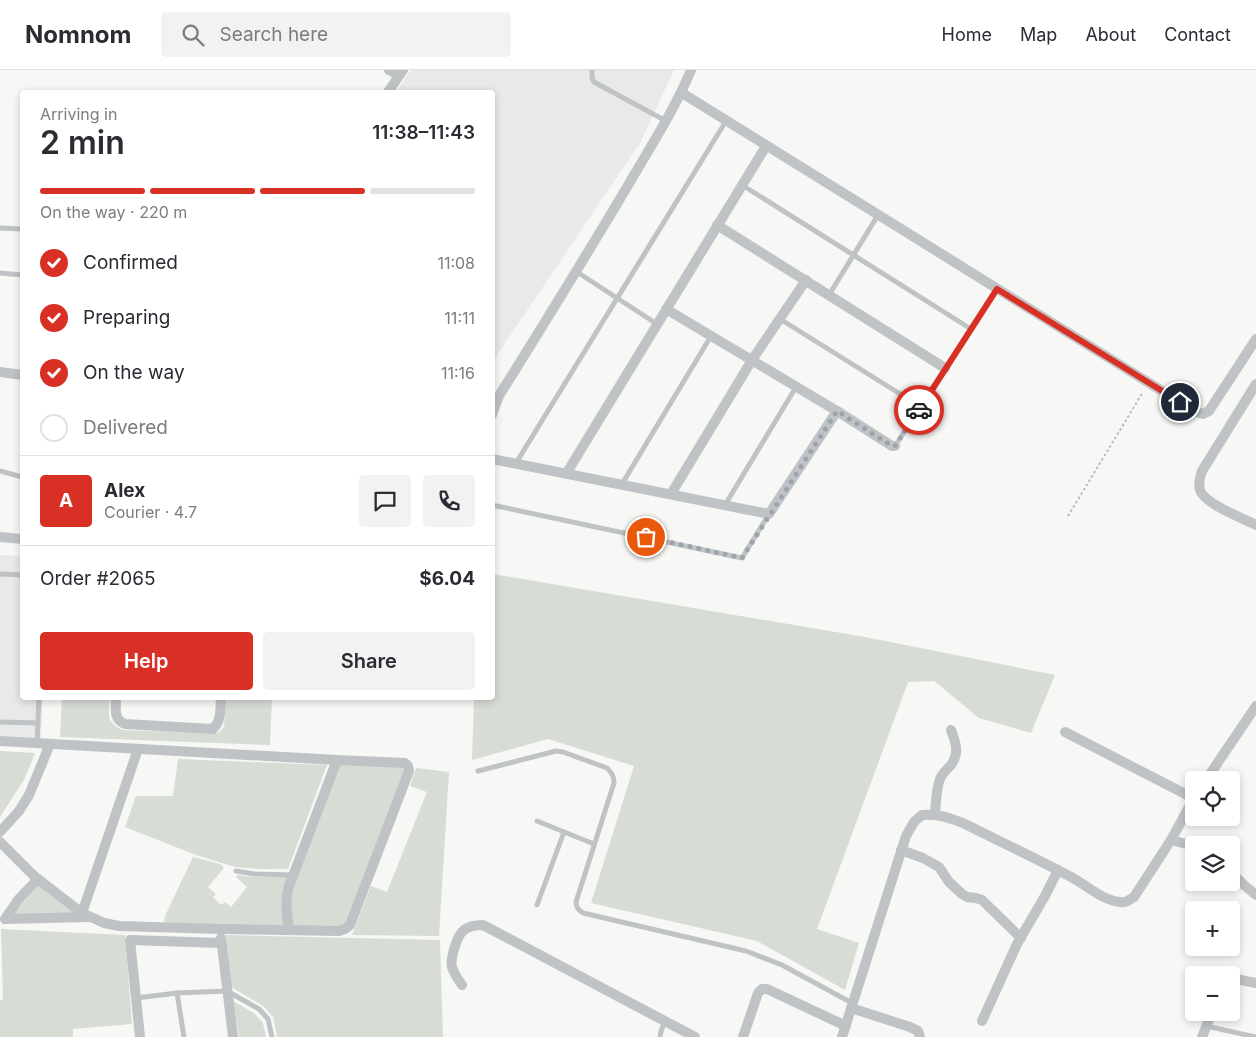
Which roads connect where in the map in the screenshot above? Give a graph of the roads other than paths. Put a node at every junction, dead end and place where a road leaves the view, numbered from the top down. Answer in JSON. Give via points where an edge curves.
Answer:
{"nodes":[{"id":1,"x":389,"y":70,"type":"edge"},
{"id":2,"x":592,"y":70,"type":"edge"},
{"id":3,"x":691,"y":70,"type":"edge"},
{"id":4,"x":401,"y":73,"type":"edge"},
{"id":5,"x":389,"y":90,"type":"edge"},
{"id":6,"x":682,"y":93,"type":"junction"},
{"id":7,"x":726,"y":121,"type":"junction"},
{"id":8,"x":666,"y":122,"type":"junction"},
{"id":9,"x":766,"y":146,"type":"junction"},
{"id":10,"x":742,"y":185,"type":"junction"},
{"id":11,"x":878,"y":215,"type":"junction"},
{"id":12,"x":718,"y":225,"type":"junction"},
{"id":13,"x":0,"y":228,"type":"edge"},
{"id":14,"x":20,"y":229,"type":"edge"},
{"id":15,"x":853,"y":255,"type":"junction"},
{"id":16,"x":577,"y":272,"type":"junction"},
{"id":17,"x":0,"y":273,"type":"edge"},
{"id":18,"x":20,"y":275,"type":"edge"},
{"id":19,"x":806,"y":280,"type":"junction"},
{"id":20,"x":997,"y":289,"type":"junction"},
{"id":21,"x":829,"y":295,"type":"junction"},
{"id":22,"x":617,"y":298,"type":"junction"},
{"id":23,"x":666,"y":309,"type":"junction"},
{"id":24,"x":780,"y":319,"type":"junction"},
{"id":25,"x":657,"y":324,"type":"junction"},
{"id":26,"x":971,"y":329,"type":"junction"},
{"id":27,"x":711,"y":336,"type":"junction"},
{"id":28,"x":1256,"y":339,"type":"edge"},
{"id":29,"x":752,"y":360,"type":"junction"},
{"id":30,"x":945,"y":368,"type":"junction"},
{"id":31,"x":0,"y":372,"type":"edge"},
{"id":32,"x":20,"y":374,"type":"edge"},
{"id":33,"x":1256,"y":384,"type":"edge"},
{"id":34,"x":796,"y":387,"type":"junction"},
{"id":35,"x":495,"y":406,"type":"edge"},
{"id":36,"x":921,"y":406,"type":"junction"},
{"id":37,"x":837,"y":411,"type":"junction"},
{"id":38,"x":895,"y":446,"type":"joint"},
{"id":39,"x":495,"y":460,"type":"edge"},
{"id":40,"x":516,"y":464,"type":"junction"},
{"id":41,"x":0,"y":471,"type":"edge"},
{"id":42,"x":566,"y":474,"type":"junction"},
{"id":43,"x":20,"y":476,"type":"edge"},
{"id":44,"x":622,"y":485,"type":"junction"},
{"id":45,"x":671,"y":494,"type":"junction"},
{"id":46,"x":725,"y":505,"type":"junction"},
{"id":47,"x":495,"y":506,"type":"edge"},
{"id":48,"x":770,"y":514,"type":"junction"},
{"id":49,"x":1256,"y":525,"type":"edge"},
{"id":50,"x":0,"y":538,"type":"edge"},
{"id":51,"x":20,"y":539,"type":"edge"},
{"id":52,"x":0,"y":574,"type":"edge"},
{"id":53,"x":20,"y":575,"type":"edge"},
{"id":54,"x":39,"y":700,"type":"edge"},
{"id":55,"x":116,"y":700,"type":"edge"},
{"id":56,"x":221,"y":700,"type":"edge"},
{"id":57,"x":1256,"y":706,"type":"edge"},
{"id":58,"x":1246,"y":721,"type":"junction"},
{"id":59,"x":0,"y":722,"type":"edge"},
{"id":60,"x":38,"y":723,"type":"junction"},
{"id":61,"x":1256,"y":726,"type":"edge"},
{"id":62,"x":951,"y":730,"type":"dead end"},
{"id":63,"x":1065,"y":732,"type":"dead end"},
{"id":64,"x":0,"y":741,"type":"edge"},
{"id":65,"x":37,"y":743,"type":"junction"},
{"id":66,"x":50,"y":744,"type":"junction"},
{"id":67,"x":138,"y":749,"type":"junction"},
{"id":68,"x":337,"y":760,"type":"junction"},
{"id":69,"x":478,"y":771,"type":"dead end"},
{"id":70,"x":1212,"y":771,"type":"edge"},
{"id":71,"x":1185,"y":793,"type":"edge"},
{"id":72,"x":935,"y":814,"type":"junction"},
{"id":73,"x":1185,"y":814,"type":"edge"},
{"id":74,"x":537,"y":821,"type":"dead end"},
{"id":75,"x":0,"y":832,"type":"edge"},
{"id":76,"x":564,"y":832,"type":"junction"},
{"id":77,"x":1171,"y":840,"type":"junction"},
{"id":78,"x":0,"y":842,"type":"edge"},
{"id":79,"x":594,"y":844,"type":"junction"},
{"id":80,"x":1185,"y":844,"type":"edge"},
{"id":81,"x":901,"y":850,"type":"junction"},
{"id":82,"x":1058,"y":870,"type":"junction"},
{"id":83,"x":236,"y":871,"type":"dead end"},
{"id":84,"x":294,"y":875,"type":"junction"},
{"id":85,"x":38,"y":879,"type":"junction"},
{"id":86,"x":1240,"y":880,"type":"edge"},
{"id":87,"x":1256,"y":895,"type":"edge"},
{"id":88,"x":537,"y":905,"type":"dead end"},
{"id":89,"x":87,"y":915,"type":"junction"},
{"id":90,"x":220,"y":929,"type":"junction"},
{"id":91,"x":289,"y":930,"type":"junction"},
{"id":92,"x":1021,"y":938,"type":"junction"},
{"id":93,"x":222,"y":943,"type":"junction"},
{"id":94,"x":1240,"y":979,"type":"edge"},
{"id":95,"x":1256,"y":983,"type":"edge"},
{"id":96,"x":462,"y":985,"type":"dead end"},
{"id":97,"x":227,"y":991,"type":"junction"},
{"id":98,"x":177,"y":993,"type":"junction"},
{"id":99,"x":136,"y":998,"type":"junction"},
{"id":100,"x":852,"y":1006,"type":"junction"},
{"id":101,"x":665,"y":1021,"type":"junction"},
{"id":102,"x":982,"y":1021,"type":"dead end"},
{"id":103,"x":1208,"y":1021,"type":"edge"},
{"id":104,"x":846,"y":1026,"type":"junction"},
{"id":105,"x":1206,"y":1026,"type":"junction"},
{"id":106,"x":140,"y":1037,"type":"edge"},
{"id":107,"x":184,"y":1037,"type":"edge"},
{"id":108,"x":233,"y":1037,"type":"edge"},
{"id":109,"x":272,"y":1037,"type":"edge"},
{"id":110,"x":660,"y":1037,"type":"edge"},
{"id":111,"x":696,"y":1037,"type":"edge"},
{"id":112,"x":743,"y":1037,"type":"edge"},
{"id":113,"x":842,"y":1037,"type":"edge"},
{"id":114,"x":920,"y":1037,"type":"edge"},
{"id":115,"x":1202,"y":1037,"type":"edge"},
{"id":116,"x":1256,"y":1037,"type":"edge"}],
"edges":[{"from":1,"to":4,"type":"street"},
{"from":2,"to":8,"type":"lane","via":[[594,82]]},
{"from":3,"to":6,"type":"street"},
{"from":4,"to":5,"type":"street"},
{"from":6,"to":7,"type":"street"},
{"from":6,"to":8,"type":"street"},
{"from":7,"to":9,"type":"street"},
{"from":7,"to":22,"type":"lane"},
{"from":8,"to":16,"type":"street"},
{"from":9,"to":10,"type":"street"},
{"from":9,"to":11,"type":"street"},
{"from":10,"to":12,"type":"street"},
{"from":10,"to":15,"type":"lane"},
{"from":11,"to":15,"type":"lane"},
{"from":11,"to":20,"type":"street"},
{"from":12,"to":19,"type":"street"},
{"from":12,"to":23,"type":"street"},
{"from":13,"to":14,"type":"lane"},
{"from":15,"to":21,"type":"lane"},
{"from":15,"to":26,"type":"lane"},
{"from":16,"to":22,"type":"lane"},
{"from":16,"to":35,"type":"street"},
{"from":17,"to":18,"type":"lane"},
{"from":19,"to":21,"type":"street"},
{"from":19,"to":24,"type":"street"},
{"from":20,"to":26,"type":"lane"},
{"from":20,"to":28,"type":"street","via":[[1203,414],[1209,412]]},
{"from":21,"to":30,"type":"street"},
{"from":22,"to":25,"type":"lane"},
{"from":22,"to":40,"type":"lane"},
{"from":23,"to":25,"type":"street"},
{"from":23,"to":27,"type":"street"},
{"from":24,"to":29,"type":"street"},
{"from":24,"to":36,"type":"lane"},
{"from":25,"to":42,"type":"street"},
{"from":26,"to":30,"type":"lane"},
{"from":27,"to":29,"type":"street"},
{"from":27,"to":44,"type":"lane"},
{"from":29,"to":34,"type":"street"},
{"from":29,"to":45,"type":"street"},
{"from":30,"to":36,"type":"lane"},
{"from":31,"to":32,"type":"street"},
{"from":33,"to":49,"type":"street","via":[[1202,471],[1199,489],[1202,496],[1214,505]]},
{"from":34,"to":37,"type":"street"},
{"from":34,"to":46,"type":"lane"},
{"from":36,"to":38,"type":"lane"},
{"from":37,"to":38,"type":"street"},
{"from":37,"to":48,"type":"street"},
{"from":39,"to":40,"type":"street"},
{"from":40,"to":42,"type":"street"},
{"from":41,"to":43,"type":"lane"},
{"from":42,"to":44,"type":"street"},
{"from":44,"to":45,"type":"street"},
{"from":45,"to":46,"type":"street"},
{"from":46,"to":48,"type":"street"},
{"from":47,"to":48,"type":"lane","via":[[742,558]]},
{"from":50,"to":51,"type":"street"},
{"from":52,"to":53,"type":"lane"},
{"from":54,"to":60,"type":"lane"},
{"from":55,"to":56,"type":"street","via":[[116,716],[125,724],[213,728],[220,720]]},
{"from":57,"to":58,"type":"street"},
{"from":58,"to":61,"type":"street"},
{"from":58,"to":70,"type":"street"},
{"from":59,"to":60,"type":"lane"},
{"from":60,"to":65,"type":"lane"},
{"from":62,"to":72,"type":"street","via":[[957,750],[951,765],[940,777]]},
{"from":63,"to":71,"type":"street"},
{"from":64,"to":65,"type":"street"},
{"from":65,"to":66,"type":"street"},
{"from":66,"to":67,"type":"street"},
{"from":66,"to":75,"type":"street","via":[[29,796]]},
{"from":67,"to":68,"type":"street"},
{"from":67,"to":89,"type":"street"},
{"from":68,"to":84,"type":"street"},
{"from":68,"to":91,"type":"street","via":[[405,763],[409,771],[350,925],[339,931]]},
{"from":69,"to":79,"type":"lane","via":[[556,751],[607,768],[614,783]]},
{"from":72,"to":81,"type":"street","via":[[922,814],[914,822]]},
{"from":72,"to":82,"type":"street","via":[[963,823]]},
{"from":73,"to":77,"type":"street"},
{"from":74,"to":76,"type":"lane"},
{"from":76,"to":79,"type":"lane"},
{"from":76,"to":88,"type":"lane"},
{"from":77,"to":80,"type":"street"},
{"from":77,"to":82,"type":"street","via":[[1128,902],[1112,900]]},
{"from":78,"to":85,"type":"street"},
{"from":79,"to":100,"type":"lane","via":[[576,902],[576,907],[583,914],[746,951],[782,965]]},
{"from":81,"to":92,"type":"street","via":[[939,866],[962,894],[982,900]]},
{"from":81,"to":100,"type":"street"},
{"from":82,"to":92,"type":"street"},
{"from":83,"to":84,"type":"lane"},
{"from":84,"to":91,"type":"street","via":[[286,898]]},
{"from":85,"to":89,"type":"street"},
{"from":85,"to":89,"type":"street","via":[[5,919]]},
{"from":86,"to":87,"type":"street"},
{"from":89,"to":90,"type":"street","via":[[118,926]]},
{"from":90,"to":91,"type":"street"},
{"from":90,"to":93,"type":"street"},
{"from":92,"to":102,"type":"street"},
{"from":93,"to":97,"type":"street"},
{"from":93,"to":99,"type":"street","via":[[130,940]]},
{"from":94,"to":95,"type":"street"},
{"from":96,"to":101,"type":"street","via":[[452,964],[458,938],[470,926],[483,925]]},
{"from":97,"to":98,"type":"lane"},
{"from":97,"to":108,"type":"street"},
{"from":97,"to":109,"type":"lane","via":[[259,1009],[268,1019]]},
{"from":98,"to":99,"type":"lane"},
{"from":98,"to":107,"type":"lane"},
{"from":99,"to":106,"type":"street"},
{"from":100,"to":104,"type":"street"},
{"from":100,"to":114,"type":"street","via":[[910,1027],[918,1031]]},
{"from":101,"to":110,"type":"lane"},
{"from":101,"to":111,"type":"street"},
{"from":103,"to":105,"type":"street"},
{"from":104,"to":112,"type":"street","via":[[762,989]]},
{"from":104,"to":113,"type":"street"},
{"from":105,"to":115,"type":"street"},
{"from":105,"to":116,"type":"lane"}]}
